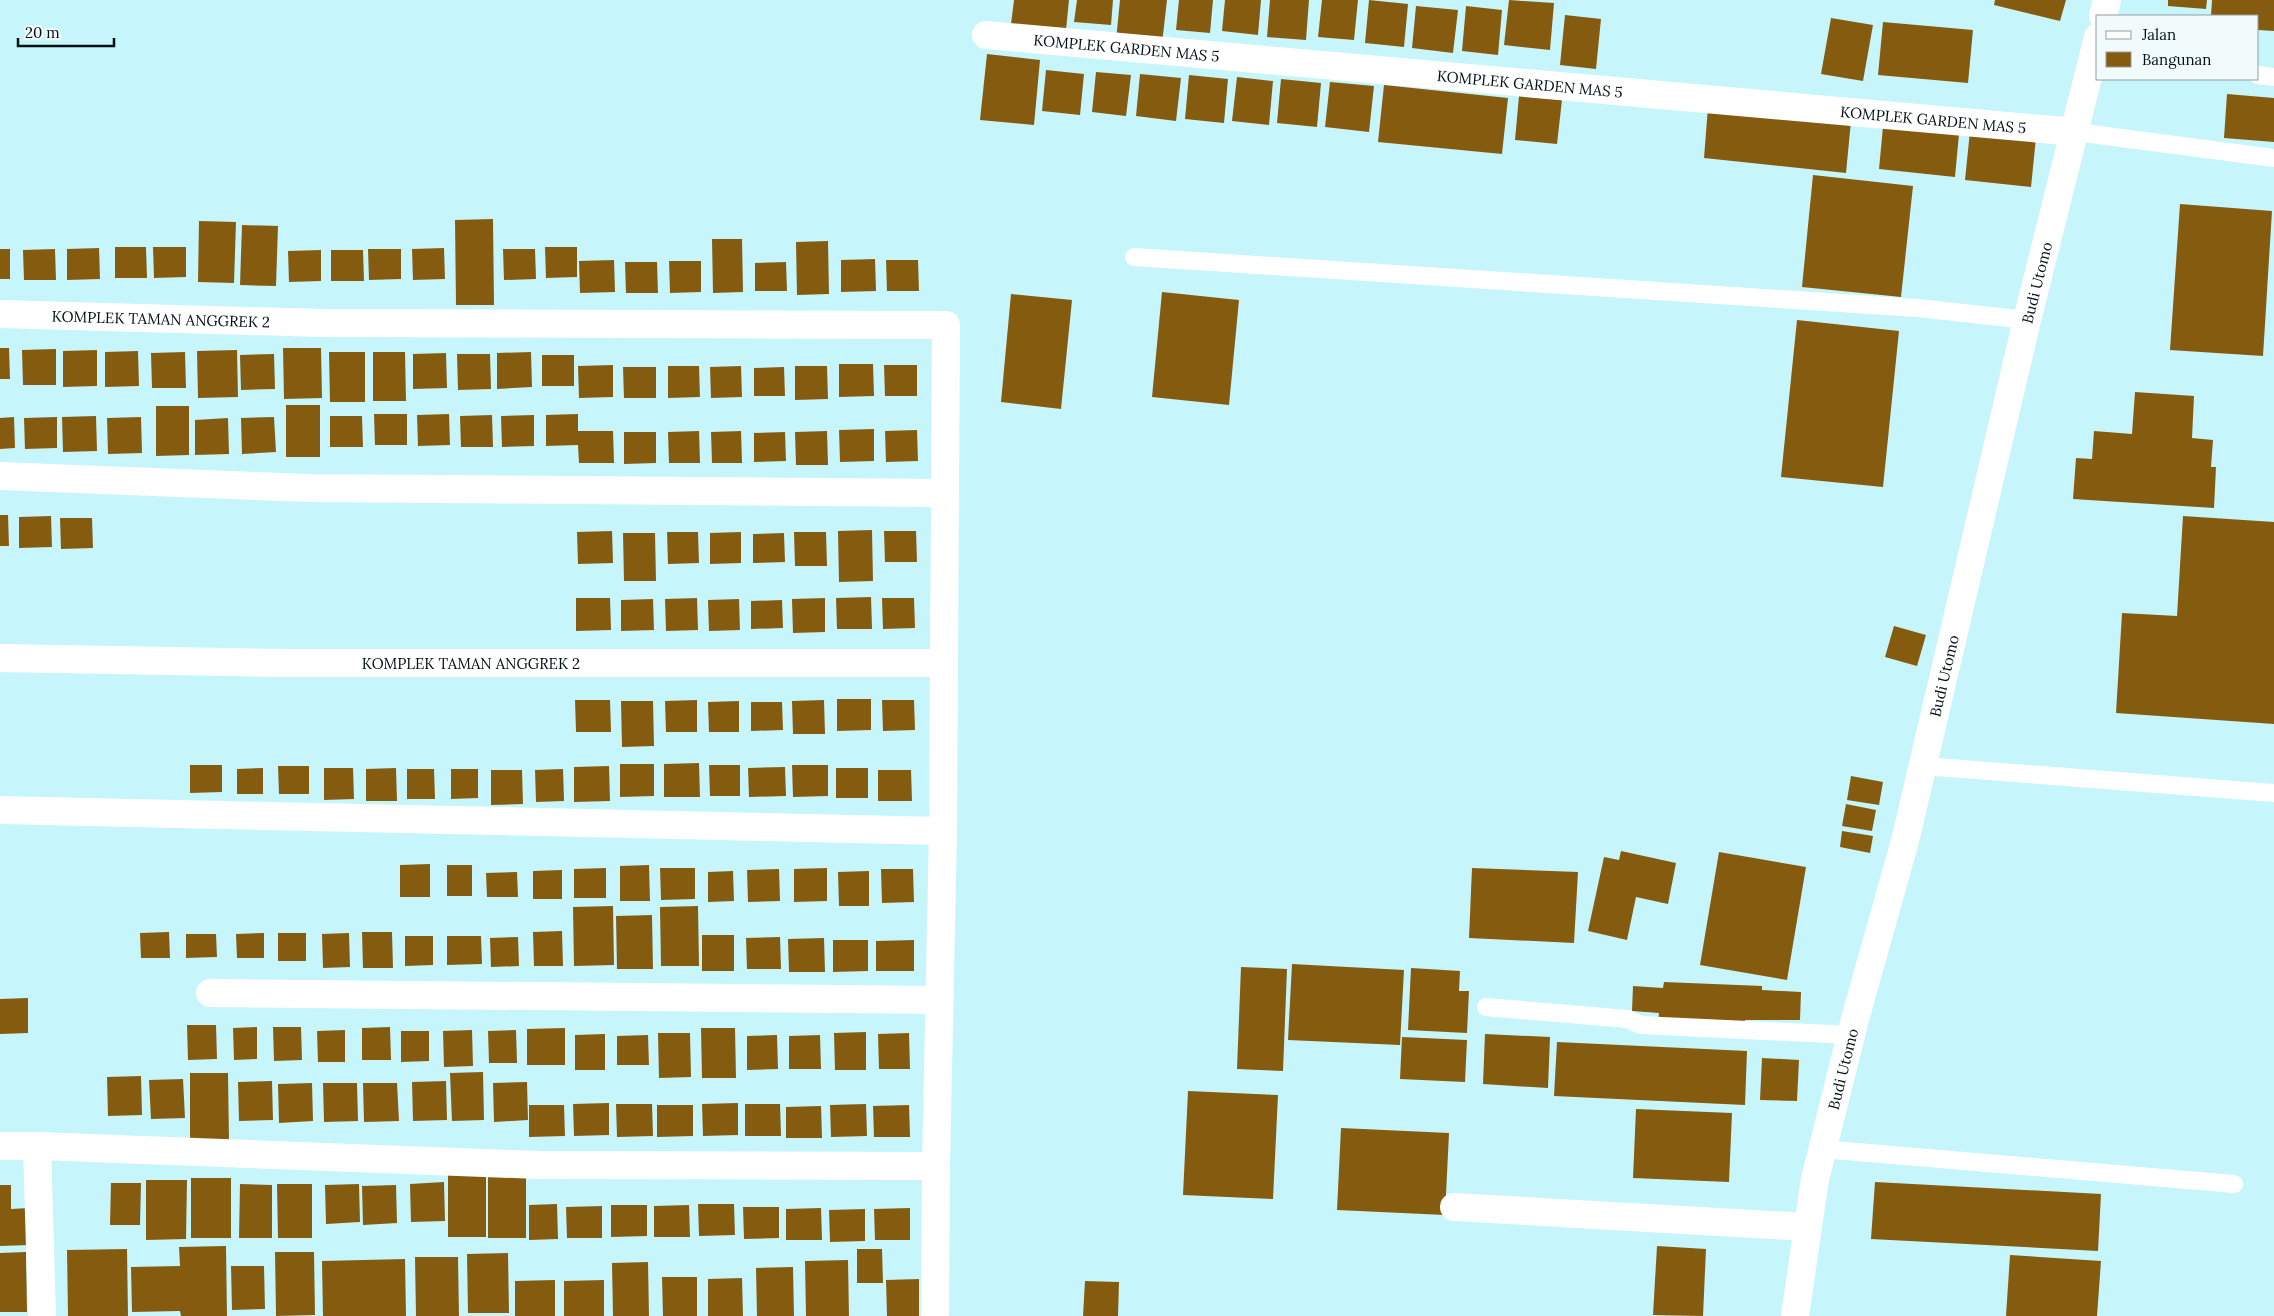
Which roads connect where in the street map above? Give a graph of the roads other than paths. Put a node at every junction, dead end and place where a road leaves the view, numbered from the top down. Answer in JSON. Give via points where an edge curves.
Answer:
{"nodes":[{"id":1,"x":2106,"y":0,"type":"edge"},
{"id":2,"x":2103,"y":15,"type":"edge"},
{"id":3,"x":986,"y":35,"type":"dead end"},
{"id":4,"x":2096,"y":50,"type":"edge"},
{"id":5,"x":2259,"y":75,"type":"edge"},
{"id":6,"x":2274,"y":77,"type":"edge"},
{"id":7,"x":2076,"y":132,"type":"junction"},
{"id":8,"x":2274,"y":158,"type":"edge"},
{"id":9,"x":1134,"y":257,"type":"dead end"},
{"id":10,"x":0,"y":314,"type":"edge"},
{"id":11,"x":2027,"y":320,"type":"junction"},
{"id":12,"x":0,"y":476,"type":"edge"},
{"id":13,"x":945,"y":493,"type":"junction"},
{"id":14,"x":0,"y":658,"type":"edge"},
{"id":15,"x":943,"y":663,"type":"junction"},
{"id":16,"x":1923,"y":766,"type":"junction"},
{"id":17,"x":2274,"y":793,"type":"edge"},
{"id":18,"x":0,"y":810,"type":"edge"},
{"id":19,"x":943,"y":831,"type":"junction"},
{"id":20,"x":210,"y":993,"type":"dead end"},
{"id":21,"x":939,"y":1000,"type":"junction"},
{"id":22,"x":1486,"y":1007,"type":"dead end"},
{"id":23,"x":1851,"y":1035,"type":"junction"},
{"id":24,"x":0,"y":1146,"type":"edge"},
{"id":25,"x":36,"y":1146,"type":"junction"},
{"id":26,"x":1822,"y":1149,"type":"junction"},
{"id":27,"x":936,"y":1166,"type":"junction"},
{"id":28,"x":2234,"y":1184,"type":"dead end"},
{"id":29,"x":1454,"y":1207,"type":"dead end"},
{"id":30,"x":1808,"y":1227,"type":"junction"},
{"id":31,"x":42,"y":1316,"type":"edge"},
{"id":32,"x":935,"y":1316,"type":"edge"},
{"id":33,"x":1795,"y":1316,"type":"edge"}],
"edges":[{"from":1,"to":2,"type":"street"},
{"from":3,"to":7,"type":"street","name":"KOMPLEK GARDEN MAS 5"},
{"from":4,"to":7,"type":"street","name":"Budi Utomo"},
{"from":5,"to":6,"type":"lane"},
{"from":7,"to":8,"type":"lane"},
{"from":7,"to":11,"type":"street","name":"Budi Utomo"},
{"from":9,"to":11,"type":"lane","via":[[1908,307]]},
{"from":10,"to":13,"type":"street","name":"KOMPLEK TAMAN ANGGREK 2","via":[[323,323],[946,325]]},
{"from":11,"to":16,"type":"street","name":"Budi Utomo"},
{"from":12,"to":13,"type":"street","via":[[307,488]]},
{"from":13,"to":15,"type":"street"},
{"from":14,"to":15,"type":"street","name":"KOMPLEK TAMAN ANGGREK 2","via":[[287,663]]},
{"from":15,"to":19,"type":"street"},
{"from":16,"to":17,"type":"lane"},
{"from":16,"to":23,"type":"street","name":"Budi Utomo","via":[[1906,841]]},
{"from":18,"to":19,"type":"street"},
{"from":19,"to":21,"type":"street"},
{"from":20,"to":21,"type":"street"},
{"from":21,"to":27,"type":"street"},
{"from":22,"to":23,"type":"lane","via":[[1628,1019],[1641,1026]]},
{"from":23,"to":26,"type":"street","name":"Budi Utomo"},
{"from":24,"to":25,"type":"street"},
{"from":25,"to":27,"type":"street","via":[[539,1165]]},
{"from":25,"to":31,"type":"street"},
{"from":26,"to":28,"type":"lane"},
{"from":26,"to":30,"type":"street","name":"Budi Utomo"},
{"from":27,"to":32,"type":"street"},
{"from":29,"to":30,"type":"street"},
{"from":30,"to":33,"type":"street","name":"Budi Utomo"}]}
